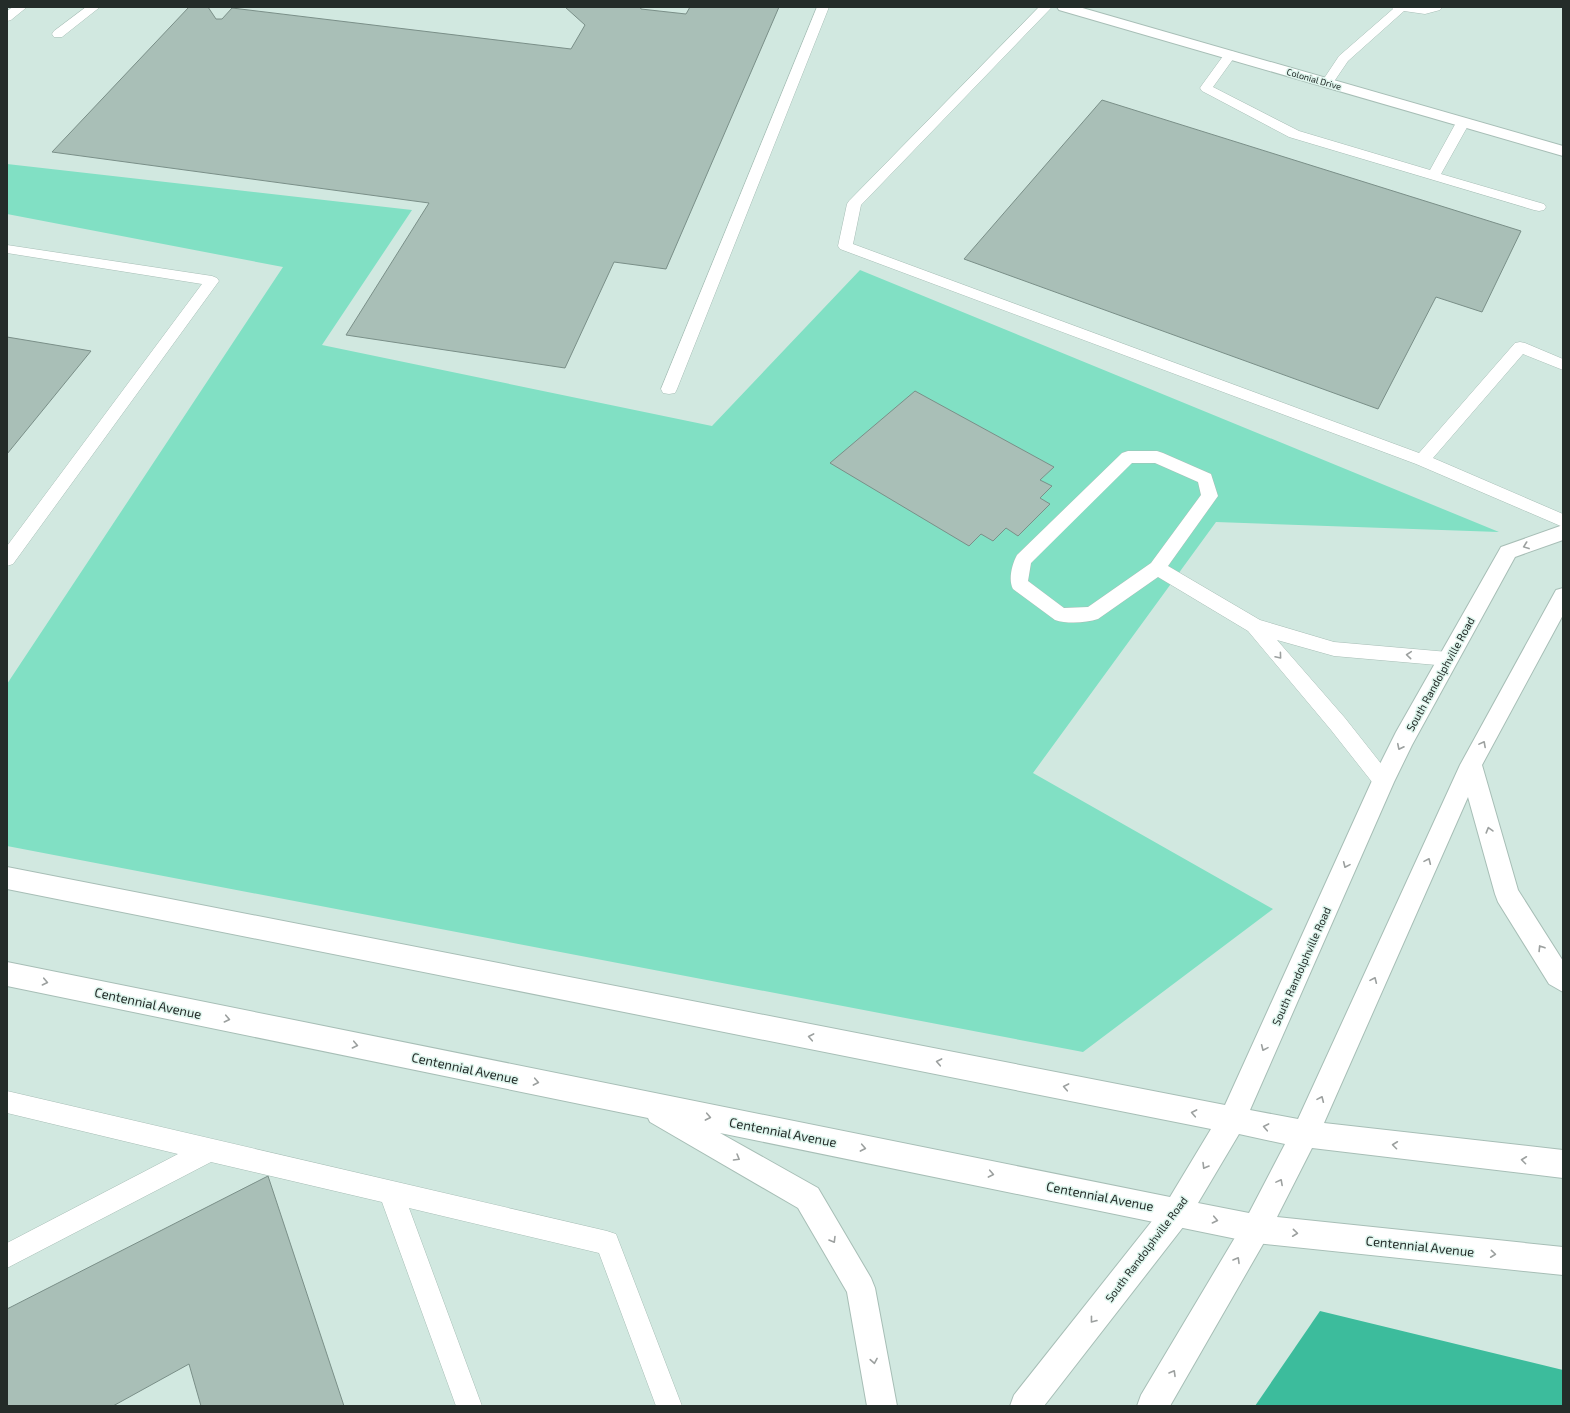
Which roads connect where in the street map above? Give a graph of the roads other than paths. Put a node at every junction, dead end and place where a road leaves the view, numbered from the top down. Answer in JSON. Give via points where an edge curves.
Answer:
{"nodes":[{"id":1,"x":21,"y":7,"type":"edge"},
{"id":2,"x":94,"y":7,"type":"edge"},
{"id":3,"x":823,"y":7,"type":"edge"},
{"id":4,"x":1046,"y":7,"type":"edge"},
{"id":5,"x":1064,"y":7,"type":"edge"},
{"id":6,"x":1436,"y":7,"type":"edge"},
{"id":7,"x":1399,"y":8,"type":"edge"},
{"id":8,"x":7,"y":17,"type":"edge"},
{"id":9,"x":58,"y":34,"type":"dead end"},
{"id":10,"x":1230,"y":55,"type":"junction"},
{"id":11,"x":1327,"y":83,"type":"junction"},
{"id":12,"x":1463,"y":122,"type":"junction"},
{"id":13,"x":1563,"y":151,"type":"edge"},
{"id":14,"x":1433,"y":176,"type":"junction"},
{"id":15,"x":1539,"y":208,"type":"dead end"},
{"id":16,"x":7,"y":249,"type":"edge"},
{"id":17,"x":1563,"y":365,"type":"edge"},
{"id":18,"x":668,"y":389,"type":"dead end"},
{"id":19,"x":1422,"y":460,"type":"junction"},
{"id":20,"x":1563,"y":521,"type":"edge"},
{"id":21,"x":1563,"y":532,"type":"edge"},
{"id":22,"x":7,"y":558,"type":"edge"},
{"id":23,"x":1157,"y":568,"type":"junction"},
{"id":24,"x":1563,"y":596,"type":"edge"},
{"id":25,"x":1254,"y":626,"type":"junction"},
{"id":26,"x":1448,"y":659,"type":"junction"},
{"id":27,"x":1471,"y":765,"type":"junction"},
{"id":28,"x":1383,"y":781,"type":"junction"},
{"id":29,"x":7,"y":878,"type":"edge"},
{"id":30,"x":7,"y":974,"type":"edge"},
{"id":31,"x":1563,"y":980,"type":"edge"},
{"id":32,"x":7,"y":1102,"type":"edge"},
{"id":33,"x":642,"y":1104,"type":"junction"},
{"id":34,"x":1232,"y":1120,"type":"junction"},
{"id":35,"x":1305,"y":1134,"type":"junction"},
{"id":36,"x":209,"y":1150,"type":"junction"},
{"id":37,"x":1563,"y":1164,"type":"edge"},
{"id":38,"x":391,"y":1193,"type":"junction"},
{"id":39,"x":1177,"y":1212,"type":"junction"},
{"id":40,"x":1256,"y":1229,"type":"junction"},
{"id":41,"x":7,"y":1256,"type":"edge"},
{"id":42,"x":1563,"y":1261,"type":"edge"},
{"id":43,"x":469,"y":1406,"type":"edge"},
{"id":44,"x":669,"y":1406,"type":"edge"},
{"id":45,"x":882,"y":1406,"type":"edge"},
{"id":46,"x":1025,"y":1406,"type":"edge"},
{"id":47,"x":1152,"y":1406,"type":"edge"}],
"edges":[{"from":1,"to":8,"type":"lane"},
{"from":2,"to":9,"type":"lane"},
{"from":3,"to":18,"type":"lane"},
{"from":4,"to":19,"type":"lane","via":[[854,204],[845,246]]},
{"from":5,"to":10,"type":"main road","name":"Colonial Drive"},
{"from":6,"to":7,"type":"lane","via":[[1425,10]]},
{"from":7,"to":11,"type":"lane","via":[[1343,59]]},
{"from":10,"to":11,"type":"main road","name":"Colonial Drive"},
{"from":10,"to":14,"type":"lane","via":[[1206,88],[1294,134]]},
{"from":11,"to":12,"type":"main road","name":"Colonial Drive"},
{"from":12,"to":13,"type":"main road","name":"Colonial Drive"},
{"from":12,"to":14,"type":"lane"},
{"from":14,"to":15,"type":"lane"},
{"from":16,"to":22,"type":"lane","via":[[212,281]]},
{"from":17,"to":19,"type":"lane","via":[[1520,347]]},
{"from":19,"to":20,"type":"lane"},
{"from":21,"to":26,"type":"main road","name":"South Randolphville Road","one_way":true,"via":[[1508,552]]},
{"from":23,"to":23,"type":"lane","via":[[1210,496],[1205,478],[1157,457],[1128,457],[1023,560],[1019,584],[1061,615],[1092,614]]},
{"from":23,"to":25,"type":"lane"},
{"from":27,"to":24,"type":"main road","one_way":true},
{"from":26,"to":25,"type":"lane","one_way":true,"via":[[1334,648]]},
{"from":25,"to":28,"type":"lane","one_way":true},
{"from":26,"to":28,"type":"main road","name":"South Randolphville Road","one_way":true},
{"from":31,"to":27,"type":"main road","one_way":true,"via":[[1558,976],[1508,894]]},
{"from":35,"to":27,"type":"main road","one_way":true},
{"from":28,"to":34,"type":"main road","name":"South Randolphville Road","one_way":true},
{"from":34,"to":29,"type":"main road","one_way":true},
{"from":30,"to":33,"type":"main road","name":"Centennial Avenue","one_way":true},
{"from":32,"to":36,"type":"lane"},
{"from":33,"to":39,"type":"main road","name":"Centennial Avenue","one_way":true},
{"from":33,"to":45,"type":"main road","one_way":true,"via":[[808,1198],[861,1288]]},
{"from":35,"to":34,"type":"main road","one_way":true},
{"from":34,"to":39,"type":"main road","name":"South Randolphville Road","one_way":true},
{"from":37,"to":35,"type":"main road","one_way":true},
{"from":40,"to":35,"type":"main road","one_way":true},
{"from":36,"to":38,"type":"lane"},
{"from":36,"to":41,"type":"lane"},
{"from":38,"to":43,"type":"lane"},
{"from":38,"to":44,"type":"lane","via":[[607,1243]]},
{"from":39,"to":40,"type":"main road","name":"Centennial Avenue","one_way":true},
{"from":39,"to":46,"type":"main road","name":"South Randolphville Road","one_way":true},
{"from":40,"to":42,"type":"main road","name":"Centennial Avenue","one_way":true},
{"from":47,"to":40,"type":"main road","one_way":true}]}
